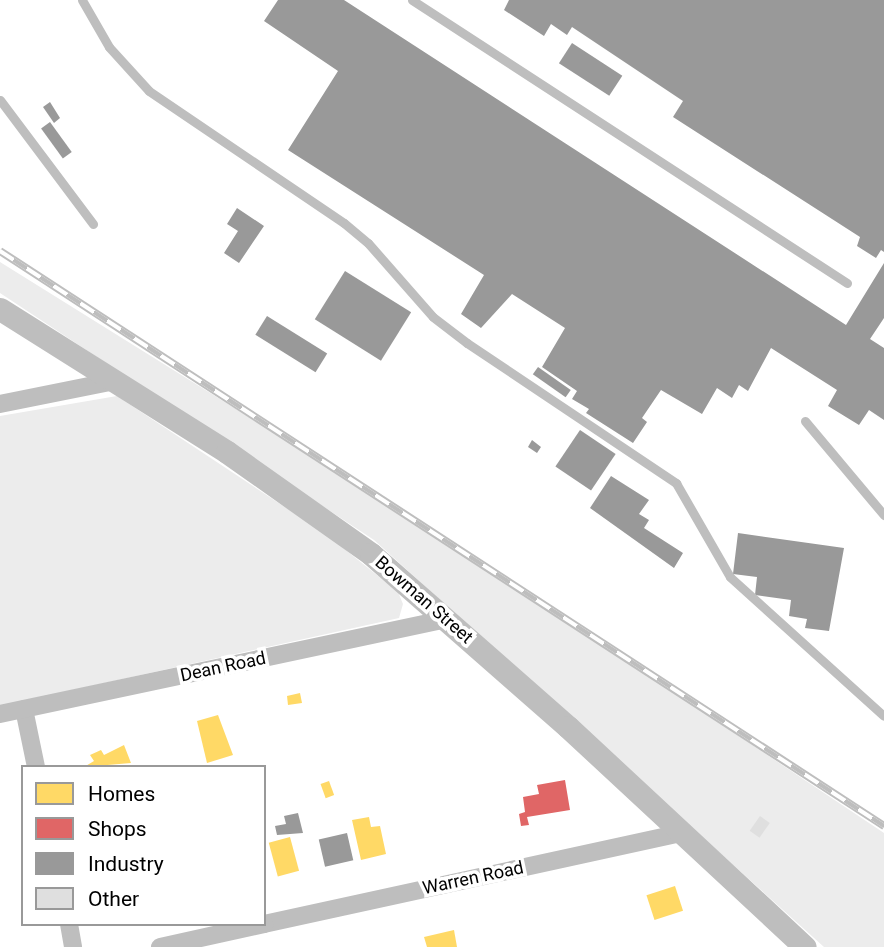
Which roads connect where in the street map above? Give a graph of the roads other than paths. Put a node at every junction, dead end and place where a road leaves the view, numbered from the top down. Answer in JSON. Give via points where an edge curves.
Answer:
{"nodes":[{"id":1,"x":82,"y":0,"type":"edge"},
{"id":2,"x":412,"y":0,"type":"edge"},
{"id":3,"x":0,"y":100,"type":"edge"},
{"id":4,"x":93,"y":224,"type":"dead end"},
{"id":5,"x":847,"y":282,"type":"dead end"},
{"id":6,"x":0,"y":309,"type":"edge"},
{"id":7,"x":114,"y":381,"type":"junction"},
{"id":8,"x":0,"y":404,"type":"edge"},
{"id":9,"x":805,"y":421,"type":"dead end"},
{"id":10,"x":884,"y":514,"type":"edge"},
{"id":11,"x":447,"y":619,"type":"junction"},
{"id":12,"x":24,"y":709,"type":"junction"},
{"id":13,"x":0,"y":714,"type":"edge"},
{"id":14,"x":884,"y":716,"type":"edge"},
{"id":15,"x":36,"y":765,"type":"edge"},
{"id":16,"x":682,"y":833,"type":"junction"},
{"id":17,"x":266,"y":924,"type":"edge"},
{"id":18,"x":69,"y":926,"type":"edge"},
{"id":19,"x":255,"y":926,"type":"edge"},
{"id":20,"x":74,"y":947,"type":"edge"},
{"id":21,"x":160,"y":947,"type":"edge"},
{"id":22,"x":805,"y":947,"type":"edge"}],
"edges":[{"from":1,"to":14,"type":"lane","via":[[109,47],[149,91],[344,223],[368,243],[433,317],[467,343],[676,482],[730,577]]},
{"from":2,"to":5,"type":"lane"},
{"from":3,"to":4,"type":"lane"},
{"from":6,"to":7,"type":"street","name":"Bowman Street"},
{"from":7,"to":8,"type":"street"},
{"from":7,"to":11,"type":"street","name":"Bowman Street","via":[[326,521]]},
{"from":9,"to":10,"type":"lane"},
{"from":11,"to":12,"type":"street","name":"Dean Road"},
{"from":11,"to":16,"type":"street","name":"Bowman Street"},
{"from":12,"to":13,"type":"street","name":"Dean Road"},
{"from":12,"to":15,"type":"street"},
{"from":16,"to":17,"type":"street","name":"Warren Road"},
{"from":16,"to":22,"type":"street","name":"Bowman Street"},
{"from":18,"to":20,"type":"street"},
{"from":19,"to":21,"type":"street","name":"Warren Road"}]}
